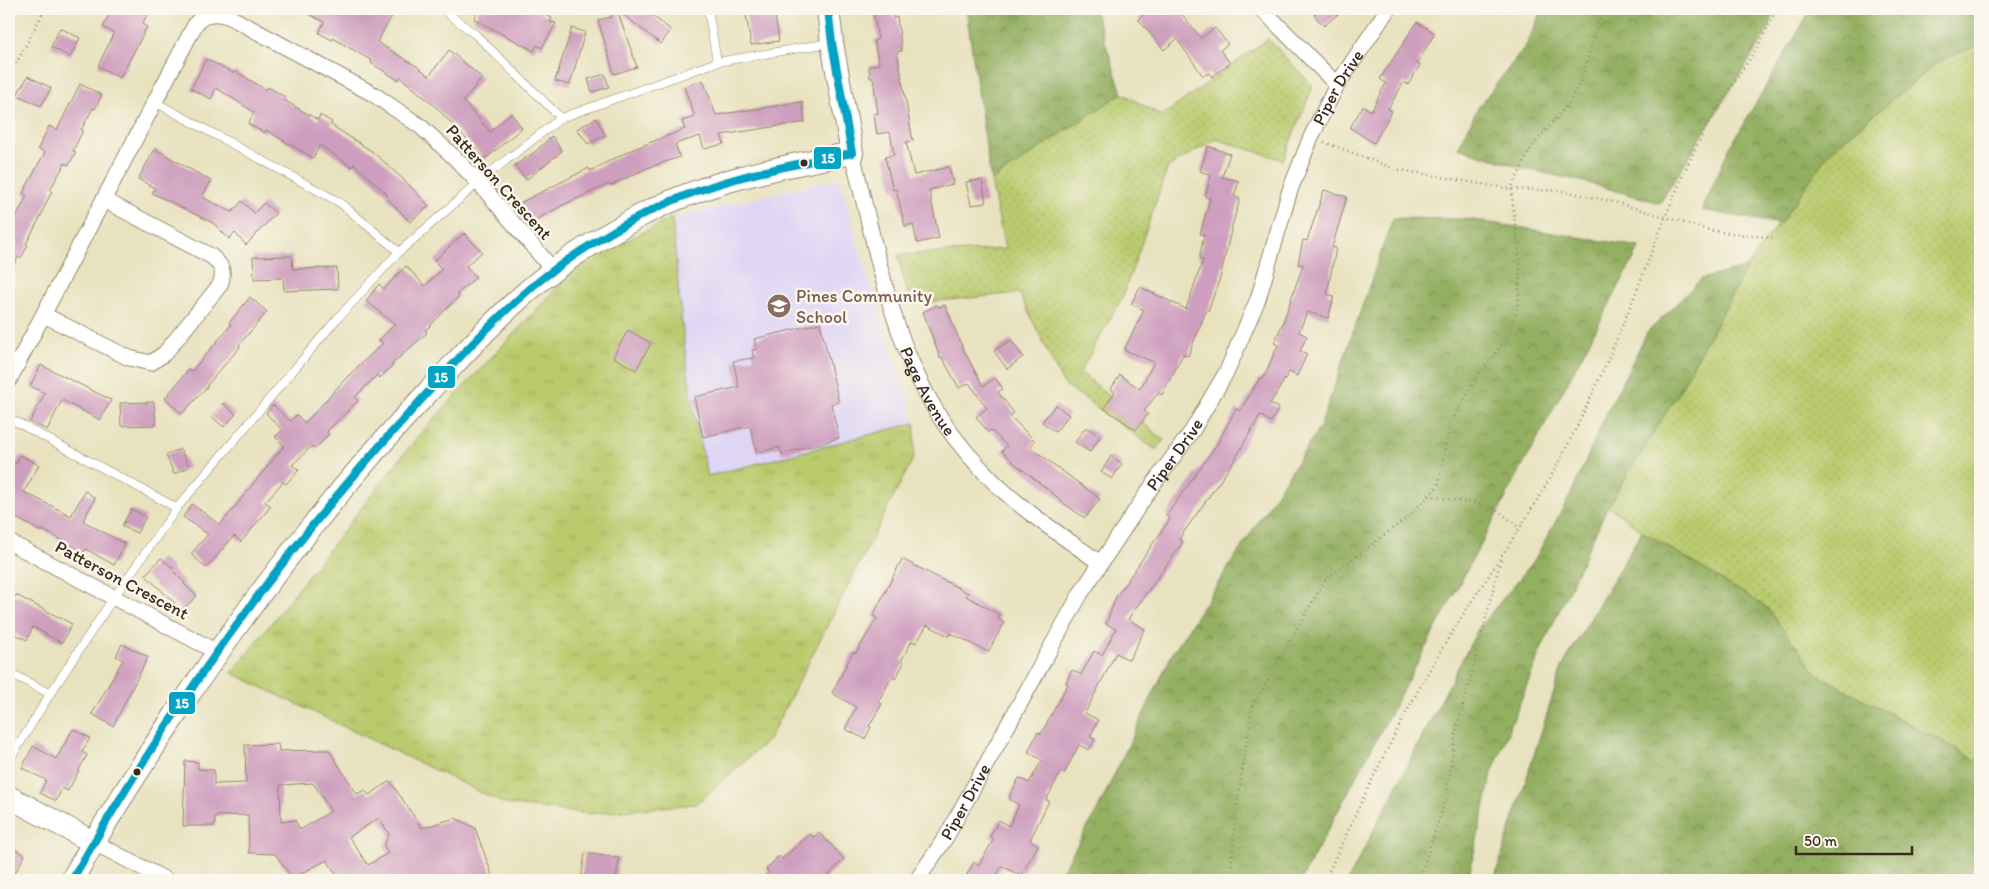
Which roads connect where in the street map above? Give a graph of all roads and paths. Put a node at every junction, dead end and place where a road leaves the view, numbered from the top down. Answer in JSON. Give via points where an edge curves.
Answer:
{"nodes":[{"id":1,"x":45,"y":9,"type":"edge"},
{"id":2,"x":442,"y":9,"type":"edge"},
{"id":3,"x":708,"y":9,"type":"edge"},
{"id":4,"x":828,"y":9,"type":"edge"},
{"id":5,"x":1262,"y":9,"type":"edge"},
{"id":6,"x":1388,"y":9,"type":"edge"},
{"id":7,"x":1602,"y":9,"type":"edge"},
{"id":8,"x":1776,"y":9,"type":"edge"},
{"id":9,"x":832,"y":43,"type":"junction"},
{"id":10,"x":717,"y":62,"type":"junction"},
{"id":11,"x":9,"y":77,"type":"edge"},
{"id":12,"x":1337,"y":85,"type":"junction"},
{"id":13,"x":155,"y":102,"type":"junction"},
{"id":14,"x":561,"y":118,"type":"junction"},
{"id":15,"x":1311,"y":137,"type":"junction"},
{"id":16,"x":852,"y":153,"type":"junction"},
{"id":17,"x":479,"y":183,"type":"junction"},
{"id":18,"x":1511,"y":189,"type":"junction"},
{"id":19,"x":104,"y":200,"type":"junction"},
{"id":20,"x":1665,"y":218,"type":"junction"},
{"id":21,"x":1774,"y":238,"type":"dead end"},
{"id":22,"x":399,"y":252,"type":"junction"},
{"id":23,"x":553,"y":270,"type":"junction"},
{"id":24,"x":44,"y":315,"type":"junction"},
{"id":25,"x":9,"y":380,"type":"edge"},
{"id":26,"x":9,"y":418,"type":"edge"},
{"id":27,"x":1429,"y":496,"type":"junction"},
{"id":28,"x":177,"y":508,"type":"junction"},
{"id":29,"x":1520,"y":528,"type":"junction"},
{"id":30,"x":9,"y":542,"type":"edge"},
{"id":31,"x":1501,"y":556,"type":"junction"},
{"id":32,"x":1100,"y":563,"type":"junction"},
{"id":33,"x":114,"y":597,"type":"junction"},
{"id":34,"x":217,"y":652,"type":"junction"},
{"id":35,"x":9,"y":672,"type":"edge"},
{"id":36,"x":50,"y":694,"type":"junction"},
{"id":37,"x":9,"y":761,"type":"edge"},
{"id":38,"x":9,"y":797,"type":"edge"},
{"id":39,"x":93,"y":842,"type":"junction"},
{"id":40,"x":72,"y":880,"type":"edge"},
{"id":41,"x":166,"y":880,"type":"edge"},
{"id":42,"x":918,"y":880,"type":"edge"},
{"id":43,"x":1230,"y":880,"type":"edge"},
{"id":44,"x":1325,"y":880,"type":"edge"},
{"id":45,"x":1419,"y":880,"type":"edge"}],
"edges":[{"from":1,"to":11,"type":"path"},
{"from":2,"to":14,"type":"lane","via":[[476,35]]},
{"from":3,"to":10,"type":"lane"},
{"from":4,"to":9,"type":"street","name":"Page Avenue"},
{"from":5,"to":12,"type":"street"},
{"from":6,"to":12,"type":"street","name":"Piper Drive"},
{"from":7,"to":18,"type":"path","via":[[1581,80],[1569,103],[1531,148]]},
{"from":8,"to":20,"type":"path","via":[[1768,30],[1706,128]]},
{"from":9,"to":10,"type":"lane"},
{"from":9,"to":16,"type":"street","name":"Page Avenue"},
{"from":10,"to":14,"type":"lane"},
{"from":12,"to":15,"type":"street","name":"Piper Drive"},
{"from":13,"to":17,"type":"street","name":"Patterson Crescent","via":[[196,23],[208,14],[222,14],[393,106],[437,141]]},
{"from":13,"to":19,"type":"street","name":"Patterson Crescent"},
{"from":13,"to":22,"type":"lane","via":[[339,202]]},
{"from":14,"to":17,"type":"lane"},
{"from":15,"to":18,"type":"path","via":[[1395,170]]},
{"from":15,"to":32,"type":"street","name":"Piper Drive","via":[[1290,190],[1258,299],[1235,356],[1192,431]]},
{"from":16,"to":23,"type":"street","via":[[751,174],[697,191],[643,215]]},
{"from":16,"to":32,"type":"street","name":"Page Avenue","via":[[896,324],[931,404],[995,483],[1026,510]]},
{"from":17,"to":22,"type":"lane"},
{"from":17,"to":23,"type":"street","name":"Patterson Crescent"},
{"from":18,"to":20,"type":"path","via":[[1564,191]]},
{"from":18,"to":27,"type":"path","via":[[1520,263],[1518,306],[1508,337],[1480,372],[1450,424],[1438,486]]},
{"from":19,"to":24,"type":"street","name":"Patterson Crescent"},
{"from":19,"to":24,"type":"street","via":[[217,261],[223,272],[220,286],[165,353],[151,362],[129,358]]},
{"from":20,"to":21,"type":"path","via":[[1712,231]]},
{"from":20,"to":29,"type":"path","via":[[1599,378],[1556,467]]},
{"from":22,"to":28,"type":"lane","via":[[336,320]]},
{"from":23,"to":34,"type":"street","via":[[482,335],[405,417],[336,496]]},
{"from":24,"to":25,"type":"street","name":"Patterson Crescent"},
{"from":26,"to":28,"type":"lane"},
{"from":27,"to":29,"type":"path","via":[[1492,506]]},
{"from":27,"to":43,"type":"path","via":[[1408,517],[1325,580],[1252,707],[1236,812]]},
{"from":28,"to":33,"type":"lane"},
{"from":29,"to":31,"type":"path"},
{"from":30,"to":33,"type":"street","name":"Patterson Crescent"},
{"from":31,"to":44,"type":"path","via":[[1445,644],[1394,736]]},
{"from":31,"to":45,"type":"path","via":[[1456,731],[1446,798]]},
{"from":32,"to":42,"type":"street","name":"Piper Drive","via":[[1068,614],[946,837]]},
{"from":33,"to":34,"type":"street","name":"Patterson Crescent"},
{"from":33,"to":36,"type":"lane"},
{"from":34,"to":39,"type":"street"},
{"from":35,"to":36,"type":"lane"},
{"from":36,"to":37,"type":"lane"},
{"from":38,"to":39,"type":"street"},
{"from":39,"to":40,"type":"street"},
{"from":39,"to":41,"type":"street"}]}
